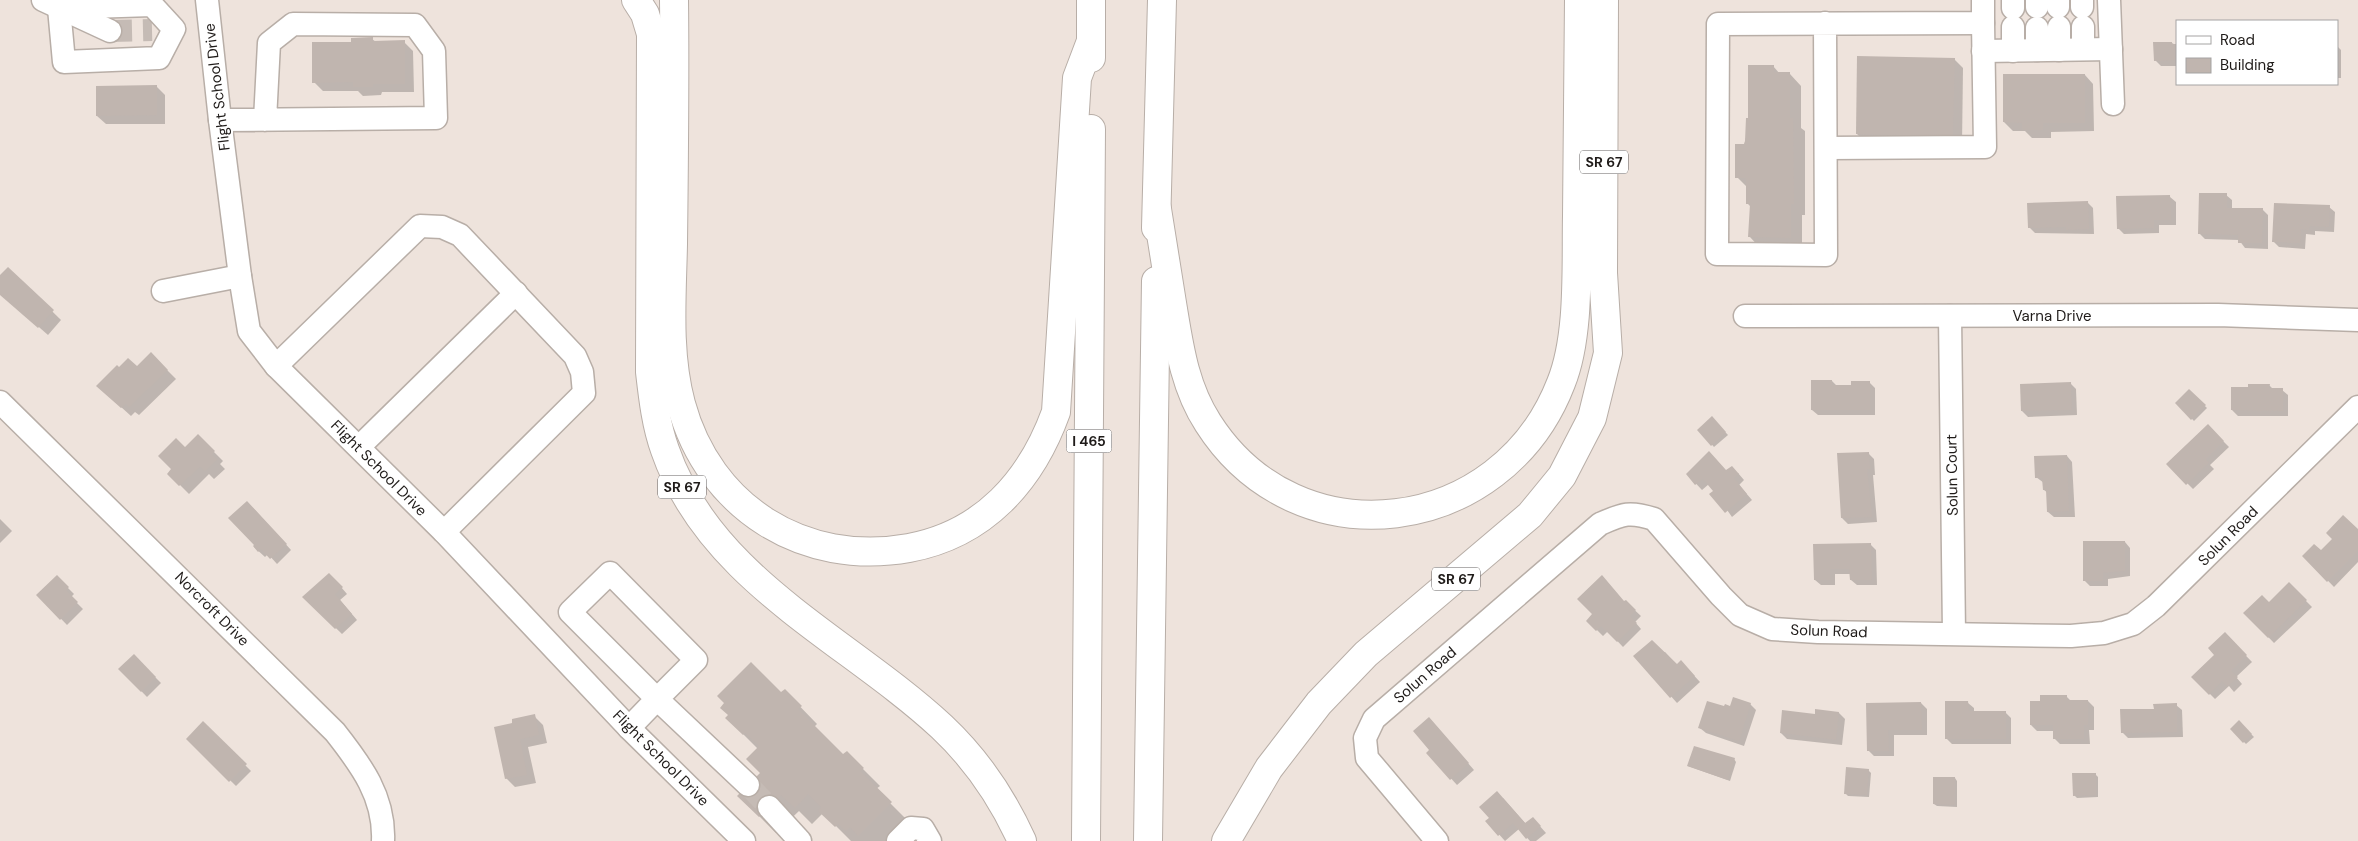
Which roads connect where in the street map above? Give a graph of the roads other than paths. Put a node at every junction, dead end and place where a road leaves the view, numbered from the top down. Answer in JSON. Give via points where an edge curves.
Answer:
{"nodes":[{"id":1,"x":207,"y":0,"type":"edge"},
{"id":2,"x":636,"y":0,"type":"edge"},
{"id":3,"x":652,"y":0,"type":"edge"},
{"id":4,"x":674,"y":0,"type":"edge"},
{"id":5,"x":692,"y":0,"type":"edge"},
{"id":6,"x":1604,"y":0,"type":"edge"},
{"id":7,"x":1619,"y":0,"type":"edge"},
{"id":8,"x":1983,"y":0,"type":"edge"},
{"id":9,"x":2109,"y":0,"type":"edge"},
{"id":10,"x":1091,"y":3,"type":"edge"},
{"id":11,"x":51,"y":4,"type":"edge"},
{"id":12,"x":1162,"y":4,"type":"edge"},
{"id":13,"x":1575,"y":6,"type":"edge"},
{"id":14,"x":2082,"y":11,"type":"edge"},
{"id":15,"x":2013,"y":12,"type":"edge"},
{"id":16,"x":2048,"y":12,"type":"edge"},
{"id":17,"x":1983,"y":23,"type":"junction"},
{"id":18,"x":1826,"y":24,"type":"junction"},
{"id":19,"x":210,"y":28,"type":"junction"},
{"id":20,"x":174,"y":29,"type":"junction"},
{"id":21,"x":152,"y":30,"type":"tunnel mouth"},
{"id":22,"x":110,"y":31,"type":"tunnel mouth"},
{"id":23,"x":652,"y":34,"type":"junction"},
{"id":24,"x":1092,"y":41,"type":"junction"},
{"id":25,"x":1605,"y":41,"type":"junction"},
{"id":26,"x":2111,"y":49,"type":"junction"},
{"id":27,"x":2048,"y":50,"type":"junction"},
{"id":28,"x":2083,"y":50,"type":"junction"},
{"id":29,"x":1983,"y":51,"type":"junction"},
{"id":30,"x":2013,"y":51,"type":"junction"},
{"id":31,"x":675,"y":80,"type":"junction"},
{"id":32,"x":2113,"y":104,"type":"dead end"},
{"id":33,"x":220,"y":120,"type":"junction"},
{"id":34,"x":265,"y":120,"type":"junction"},
{"id":35,"x":1827,"y":148,"type":"junction"},
{"id":36,"x":1157,"y":210,"type":"junction"},
{"id":37,"x":240,"y":276,"type":"junction"},
{"id":38,"x":163,"y":291,"type":"dead end"},
{"id":39,"x":516,"y":293,"type":"junction"},
{"id":40,"x":1745,"y":316,"type":"dead end"},
{"id":41,"x":1950,"y":316,"type":"junction"},
{"id":42,"x":2358,"y":320,"type":"edge"},
{"id":43,"x":276,"y":366,"type":"junction"},
{"id":44,"x":0,"y":402,"type":"edge"},
{"id":45,"x":2358,"y":407,"type":"edge"},
{"id":46,"x":359,"y":447,"type":"junction"},
{"id":47,"x":444,"y":532,"type":"junction"},
{"id":48,"x":1954,"y":633,"type":"junction"},
{"id":49,"x":657,"y":699,"type":"junction"},
{"id":50,"x":629,"y":728,"type":"junction"},
{"id":51,"x":748,"y":785,"type":"tunnel mouth"},
{"id":52,"x":769,"y":806,"type":"tunnel mouth"},
{"id":53,"x":383,"y":841,"type":"edge"},
{"id":54,"x":744,"y":841,"type":"edge"},
{"id":55,"x":800,"y":841,"type":"edge"},
{"id":56,"x":898,"y":841,"type":"edge"},
{"id":57,"x":930,"y":841,"type":"edge"},
{"id":58,"x":1022,"y":841,"type":"edge"},
{"id":59,"x":1086,"y":841,"type":"edge"},
{"id":60,"x":1148,"y":841,"type":"edge"},
{"id":61,"x":1226,"y":841,"type":"edge"},
{"id":62,"x":1437,"y":841,"type":"edge"}],
"edges":[{"from":1,"to":19,"type":"street","name":"Flight School Drive"},
{"from":2,"to":23,"type":"highway","number":"SR 67"},
{"from":3,"to":23,"type":"highway"},
{"from":4,"to":31,"type":"highway"},
{"from":5,"to":31,"type":"highway"},
{"from":6,"to":25,"type":"highway","number":"SR 67"},
{"from":7,"to":25,"type":"highway"},
{"from":8,"to":17,"type":"street"},
{"from":9,"to":26,"type":"street"},
{"from":10,"to":24,"type":"highway","number":"I 465"},
{"from":11,"to":20,"type":"street","via":[[152,5]]},
{"from":11,"to":20,"type":"street","via":[[64,62],[159,58]]},
{"from":11,"to":22,"type":"street"},
{"from":12,"to":36,"type":"highway"},
{"from":13,"to":36,"type":"highway","via":[[1576,243],[1572,336],[1566,367],[1548,412],[1529,440],[1494,474],[1467,492],[1422,509],[1372,515],[1308,503],[1251,473],[1209,425],[1188,383]]},
{"from":14,"to":28,"type":"street"},
{"from":15,"to":30,"type":"street"},
{"from":16,"to":27,"type":"street"},
{"from":17,"to":18,"type":"street"},
{"from":17,"to":29,"type":"street"},
{"from":18,"to":35,"type":"street"},
{"from":18,"to":35,"type":"street","via":[[1718,24],[1717,254],[1826,256]]},
{"from":19,"to":20,"type":"street"},
{"from":19,"to":33,"type":"street","name":"Flight School Drive"},
{"from":20,"to":21,"type":"street"},
{"from":23,"to":58,"type":"highway","number":"SR 67","via":[[650,372],[658,425],[676,474],[702,520],[754,579],[919,707],[965,751],[1000,801]]},
{"from":24,"to":31,"type":"highway","via":[[1077,78],[1056,412],[1047,438],[1013,490],[987,514],[955,533],[921,546],[891,551],[857,553],[824,548],[791,536],[760,519],[728,490],[694,441],[681,405],[673,356]]},
{"from":24,"to":59,"type":"highway","number":"I 465"},
{"from":25,"to":61,"type":"highway","number":"SR 67","via":[[1604,273],[1608,353],[1598,402],[1585,433],[1557,483],[1530,515],[1366,654],[1325,696],[1269,768]]},
{"from":26,"to":28,"type":"street"},
{"from":26,"to":32,"type":"street"},
{"from":27,"to":28,"type":"street"},
{"from":27,"to":30,"type":"street"},
{"from":29,"to":30,"type":"street"},
{"from":29,"to":35,"type":"street","via":[[1985,147]]},
{"from":33,"to":34,"type":"street"},
{"from":33,"to":37,"type":"street","name":"Flight School Drive"},
{"from":34,"to":34,"type":"street","via":[[436,118],[434,51],[415,25],[293,24],[269,43]]},
{"from":36,"to":60,"type":"highway"},
{"from":37,"to":38,"type":"street"},
{"from":37,"to":43,"type":"street","name":"Flight School Drive","via":[[249,331]]},
{"from":39,"to":43,"type":"street","via":[[460,235],[442,227],[420,226]]},
{"from":39,"to":46,"type":"street"},
{"from":39,"to":47,"type":"street","via":[[575,356],[582,372],[584,392]]},
{"from":40,"to":41,"type":"street","name":"Varna Drive"},
{"from":41,"to":42,"type":"street","name":"Varna Drive","via":[[2218,315]]},
{"from":41,"to":48,"type":"street","name":"Solun Court"},
{"from":43,"to":46,"type":"street","name":"Flight School Drive"},
{"from":44,"to":53,"type":"street","name":"Norcroft Drive","via":[[335,732],[368,776],[381,817]]},
{"from":45,"to":48,"type":"street","name":"Solun Road","via":[[2177,587],[2133,624],[2104,633],[2071,636]]},
{"from":46,"to":47,"type":"street","name":"Flight School Drive"},
{"from":47,"to":50,"type":"street","name":"Flight School Drive"},
{"from":48,"to":62,"type":"street","name":"Solun Road","via":[[1772,629],[1740,615],[1654,519],[1624,513],[1600,524],[1374,720],[1365,738],[1367,758]]},
{"from":49,"to":49,"type":"street","via":[[570,612],[610,573],[696,660]]},
{"from":49,"to":50,"type":"street"},
{"from":49,"to":51,"type":"street"},
{"from":50,"to":54,"type":"street","name":"Flight School Drive"},
{"from":52,"to":55,"type":"street"},
{"from":56,"to":57,"type":"street","via":[[911,828],[923,829]]}]}
